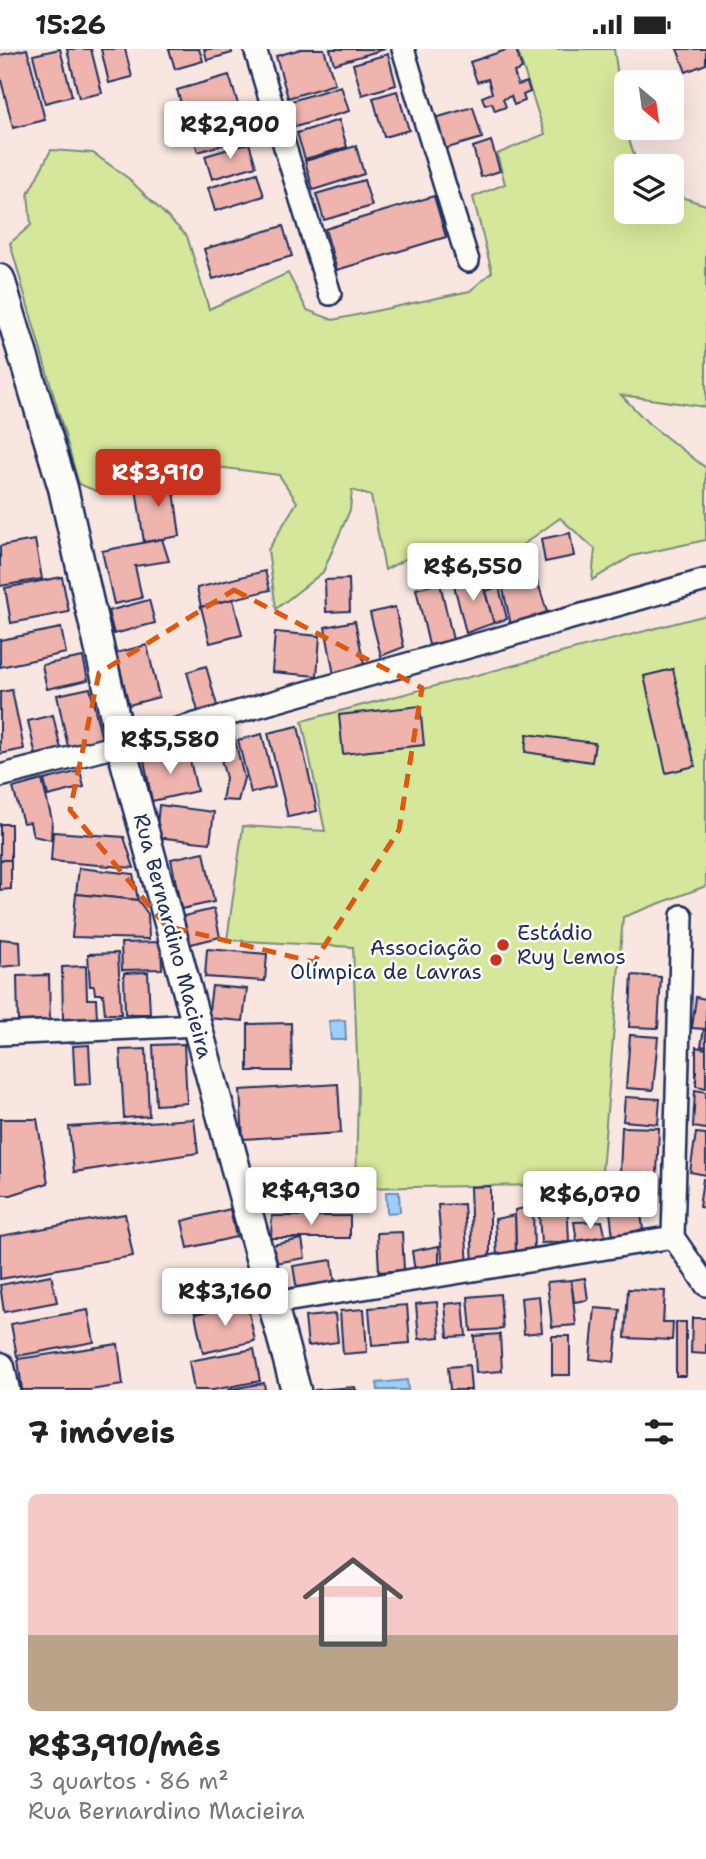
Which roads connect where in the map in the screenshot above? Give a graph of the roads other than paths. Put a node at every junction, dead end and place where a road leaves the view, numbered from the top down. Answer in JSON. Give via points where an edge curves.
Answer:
{"nodes":[{"id":1,"x":255,"y":49,"type":"edge"},
{"id":2,"x":402,"y":49,"type":"edge"},
{"id":3,"x":468,"y":261,"type":"dead end"},
{"id":4,"x":0,"y":279,"type":"edge"},
{"id":5,"x":330,"y":294,"type":"dead end"},
{"id":6,"x":706,"y":580,"type":"edge"},
{"id":7,"x":121,"y":745,"type":"junction"},
{"id":8,"x":0,"y":776,"type":"edge"},
{"id":9,"x":682,"y":916,"type":"dead end"},
{"id":10,"x":198,"y":1025,"type":"junction"},
{"id":11,"x":0,"y":1034,"type":"edge"},
{"id":12,"x":673,"y":1237,"type":"junction"},
{"id":13,"x":706,"y":1284,"type":"edge"},
{"id":14,"x":273,"y":1303,"type":"junction"},
{"id":15,"x":0,"y":1367,"type":"edge"},
{"id":16,"x":5,"y":1390,"type":"edge"},
{"id":17,"x":296,"y":1390,"type":"edge"}],
"edges":[{"from":1,"to":5,"type":"street"},
{"from":2,"to":3,"type":"street"},
{"from":4,"to":7,"type":"main road","name":"Rua Bernardino Macieira","via":[[64,488]]},
{"from":6,"to":7,"type":"street"},
{"from":7,"to":8,"type":"street"},
{"from":7,"to":10,"type":"main road","name":"Rua Bernardino Macieira"},
{"from":9,"to":12,"type":"street"},
{"from":10,"to":11,"type":"street"},
{"from":10,"to":14,"type":"main road","name":"Rua Bernardino Macieira"},
{"from":12,"to":13,"type":"street"},
{"from":12,"to":14,"type":"street"},
{"from":14,"to":17,"type":"main road","name":"Rua Bernardino Macieira"},
{"from":15,"to":16,"type":"main road"}]}
